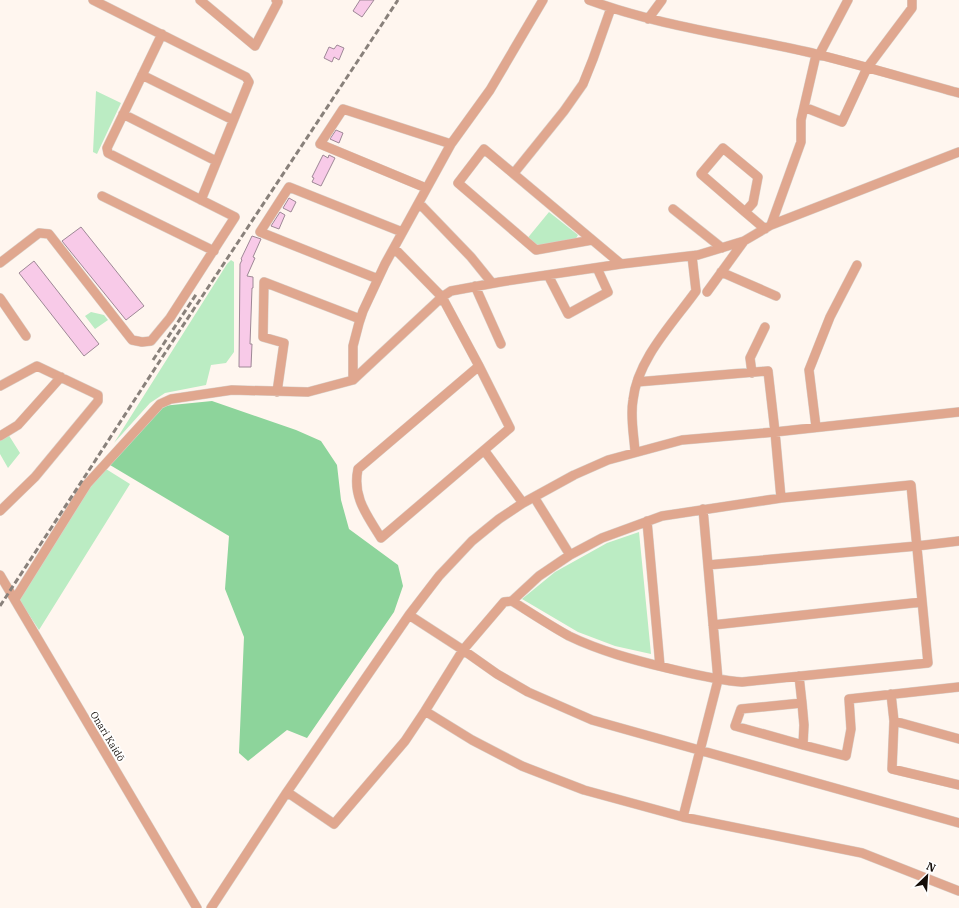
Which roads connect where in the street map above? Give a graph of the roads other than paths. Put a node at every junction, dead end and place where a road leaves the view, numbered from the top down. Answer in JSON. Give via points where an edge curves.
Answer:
{"nodes":[{"id":1,"x":93,"y":0,"type":"edge"},
{"id":2,"x":200,"y":0,"type":"edge"},
{"id":3,"x":276,"y":0,"type":"edge"},
{"id":4,"x":543,"y":0,"type":"edge"},
{"id":5,"x":589,"y":0,"type":"edge"},
{"id":6,"x":662,"y":0,"type":"edge"},
{"id":7,"x":848,"y":0,"type":"edge"},
{"id":8,"x":912,"y":0,"type":"edge"},
{"id":9,"x":611,"y":8,"type":"junction"},
{"id":10,"x":648,"y":19,"type":"junction"},
{"id":11,"x":162,"y":34,"type":"junction"},
{"id":12,"x":818,"y":55,"type":"junction"},
{"id":13,"x":867,"y":68,"type":"junction"},
{"id":14,"x":142,"y":74,"type":"junction"},
{"id":15,"x":959,"y":93,"type":"edge"},
{"id":16,"x":804,"y":107,"type":"junction"},
{"id":17,"x":123,"y":114,"type":"junction"},
{"id":18,"x":233,"y":120,"type":"junction"},
{"id":19,"x":451,"y":144,"type":"junction"},
{"id":20,"x":959,"y":152,"type":"edge"},
{"id":21,"x":216,"y":161,"type":"junction"},
{"id":22,"x":514,"y":173,"type":"junction"},
{"id":23,"x":426,"y":188,"type":"junction"},
{"id":24,"x":102,"y":196,"type":"dead end"},
{"id":25,"x":201,"y":200,"type":"junction"},
{"id":26,"x":419,"y":203,"type":"junction"},
{"id":27,"x":673,"y":209,"type":"dead end"},
{"id":28,"x":745,"y":212,"type":"junction"},
{"id":29,"x":768,"y":227,"type":"junction"},
{"id":30,"x":402,"y":232,"type":"junction"},
{"id":31,"x":592,"y":240,"type":"junction"},
{"id":32,"x":744,"y":241,"type":"junction"},
{"id":33,"x":394,"y":248,"type":"junction"},
{"id":34,"x":722,"y":248,"type":"junction"},
{"id":35,"x":214,"y":251,"type":"junction"},
{"id":36,"x":692,"y":256,"type":"junction"},
{"id":37,"x":0,"y":263,"type":"edge"},
{"id":38,"x":621,"y":264,"type":"junction"},
{"id":39,"x":857,"y":265,"type":"dead end"},
{"id":40,"x":597,"y":268,"type":"junction"},
{"id":41,"x":721,"y":272,"type":"junction"},
{"id":42,"x":548,"y":275,"type":"junction"},
{"id":43,"x":378,"y":279,"type":"junction"},
{"id":44,"x":492,"y":283,"type":"junction"},
{"id":45,"x":476,"y":286,"type":"junction"},
{"id":46,"x":707,"y":292,"type":"dead end"},
{"id":47,"x":776,"y":296,"type":"dead end"},
{"id":48,"x":442,"y":297,"type":"junction"},
{"id":49,"x":0,"y":298,"type":"edge"},
{"id":50,"x":360,"y":319,"type":"junction"},
{"id":51,"x":764,"y":327,"type":"dead end"},
{"id":52,"x":25,"y":330,"type":"dead end"},
{"id":53,"x":501,"y":344,"type":"dead end"},
{"id":54,"x":479,"y":366,"type":"junction"},
{"id":55,"x":752,"y":373,"type":"junction"},
{"id":56,"x":61,"y":377,"type":"junction"},
{"id":57,"x":353,"y":380,"type":"junction"},
{"id":58,"x":637,"y":382,"type":"junction"},
{"id":59,"x":0,"y":386,"type":"edge"},
{"id":60,"x":277,"y":392,"type":"junction"},
{"id":61,"x":959,"y":412,"type":"edge"},
{"id":62,"x":816,"y":427,"type":"junction"},
{"id":63,"x":775,"y":432,"type":"junction"},
{"id":64,"x":0,"y":436,"type":"edge"},
{"id":65,"x":484,"y":450,"type":"junction"},
{"id":66,"x":635,"y":452,"type":"junction"},
{"id":67,"x":534,"y":497,"type":"junction"},
{"id":68,"x":781,"y":498,"type":"junction"},
{"id":69,"x":522,"y":503,"type":"junction"},
{"id":70,"x":704,"y":509,"type":"junction"},
{"id":71,"x":0,"y":511,"type":"edge"},
{"id":72,"x":647,"y":521,"type":"junction"},
{"id":73,"x":959,"y":541,"type":"edge"},
{"id":74,"x":917,"y":546,"type":"junction"},
{"id":75,"x":570,"y":555,"type":"junction"},
{"id":76,"x":708,"y":564,"type":"junction"},
{"id":77,"x":0,"y":574,"type":"edge"},
{"id":78,"x":15,"y":599,"type":"junction"},
{"id":79,"x":512,"y":601,"type":"junction"},
{"id":80,"x":922,"y":602,"type":"junction"},
{"id":81,"x":409,"y":615,"type":"junction"},
{"id":82,"x":713,"y":625,"type":"junction"},
{"id":83,"x":463,"y":650,"type":"junction"},
{"id":84,"x":660,"y":666,"type":"junction"},
{"id":85,"x":799,"y":676,"type":"junction"},
{"id":86,"x":718,"y":680,"type":"junction"},
{"id":87,"x":959,"y":687,"type":"edge"},
{"id":88,"x":891,"y":694,"type":"junction"},
{"id":89,"x":802,"y":703,"type":"junction"},
{"id":90,"x":425,"y":711,"type":"junction"},
{"id":91,"x":894,"y":721,"type":"junction"},
{"id":92,"x":959,"y":739,"type":"edge"},
{"id":93,"x":803,"y":745,"type":"junction"},
{"id":94,"x":701,"y":750,"type":"junction"},
{"id":95,"x":959,"y":785,"type":"edge"},
{"id":96,"x":286,"y":792,"type":"junction"},
{"id":97,"x":683,"y":817,"type":"junction"},
{"id":98,"x":959,"y":823,"type":"edge"},
{"id":99,"x":958,"y":888,"type":"edge"},
{"id":100,"x":197,"y":908,"type":"edge"},
{"id":101,"x":211,"y":908,"type":"edge"}],
"edges":[{"from":1,"to":11,"type":"street"},
{"from":2,"to":3,"type":"street","via":[[255,46],[278,2]]},
{"from":4,"to":19,"type":"street","via":[[490,90]]},
{"from":5,"to":9,"type":"street"},
{"from":6,"to":10,"type":"street"},
{"from":7,"to":12,"type":"street"},
{"from":8,"to":13,"type":"street","via":[[912,8]]},
{"from":9,"to":10,"type":"street"},
{"from":9,"to":22,"type":"street","via":[[582,84],[564,111]]},
{"from":10,"to":12,"type":"street"},
{"from":11,"to":14,"type":"street"},
{"from":11,"to":18,"type":"street","via":[[246,77],[248,82]]},
{"from":12,"to":13,"type":"street"},
{"from":12,"to":16,"type":"street"},
{"from":13,"to":15,"type":"street"},
{"from":13,"to":16,"type":"street","via":[[842,122]]},
{"from":14,"to":17,"type":"street"},
{"from":14,"to":18,"type":"street"},
{"from":16,"to":29,"type":"street","via":[[801,142]]},
{"from":17,"to":21,"type":"street"},
{"from":17,"to":25,"type":"street","via":[[107,148],[108,154]]},
{"from":18,"to":21,"type":"street"},
{"from":19,"to":23,"type":"street"},
{"from":19,"to":23,"type":"street","via":[[343,109],[320,144]]},
{"from":20,"to":29,"type":"street"},
{"from":21,"to":25,"type":"street"},
{"from":22,"to":31,"type":"street"},
{"from":22,"to":31,"type":"street","via":[[484,149],[458,183],[536,250]]},
{"from":23,"to":26,"type":"street"},
{"from":24,"to":35,"type":"street"},
{"from":25,"to":35,"type":"street","via":[[236,217]]},
{"from":26,"to":30,"type":"street"},
{"from":26,"to":44,"type":"street","via":[[471,257]]},
{"from":27,"to":34,"type":"street"},
{"from":28,"to":28,"type":"street","via":[[701,174],[723,148],[758,177],[753,203]]},
{"from":28,"to":29,"type":"street"},
{"from":29,"to":32,"type":"street"},
{"from":30,"to":33,"type":"street"},
{"from":30,"to":43,"type":"street","via":[[289,187],[260,232]]},
{"from":31,"to":38,"type":"street"},
{"from":32,"to":34,"type":"street"},
{"from":32,"to":41,"type":"street"},
{"from":33,"to":43,"type":"street"},
{"from":33,"to":48,"type":"street"},
{"from":34,"to":36,"type":"street"},
{"from":35,"to":37,"type":"street","via":[[170,318],[151,341],[142,342],[132,340],[49,234],[39,233]]},
{"from":36,"to":38,"type":"street"},
{"from":36,"to":58,"type":"street","via":[[696,292],[652,350]]},
{"from":38,"to":40,"type":"street"},
{"from":39,"to":62,"type":"street","via":[[830,317],[809,370]]},
{"from":40,"to":42,"type":"street"},
{"from":40,"to":42,"type":"street","via":[[608,292],[568,314]]},
{"from":41,"to":46,"type":"street"},
{"from":41,"to":47,"type":"street"},
{"from":42,"to":44,"type":"street"},
{"from":43,"to":50,"type":"street"},
{"from":44,"to":45,"type":"street"},
{"from":45,"to":48,"type":"street","via":[[451,291]]},
{"from":45,"to":53,"type":"street"},
{"from":48,"to":54,"type":"street"},
{"from":48,"to":57,"type":"street"},
{"from":49,"to":52,"type":"street"},
{"from":50,"to":57,"type":"street","via":[[353,346]]},
{"from":50,"to":60,"type":"street","via":[[264,282],[263,337],[284,344]]},
{"from":51,"to":55,"type":"street","via":[[750,358]]},
{"from":54,"to":65,"type":"street","via":[[510,428]]},
{"from":54,"to":65,"type":"street","via":[[358,469],[356,479],[360,502],[381,538]]},
{"from":55,"to":58,"type":"street"},
{"from":55,"to":63,"type":"street","via":[[768,371]]},
{"from":56,"to":59,"type":"street","via":[[37,366]]},
{"from":56,"to":64,"type":"street","via":[[18,425]]},
{"from":56,"to":71,"type":"street","via":[[98,395],[98,401],[35,476]]},
{"from":57,"to":60,"type":"street","via":[[308,392]]},
{"from":58,"to":66,"type":"street","via":[[632,399]]},
{"from":60,"to":78,"type":"street","via":[[232,390],[170,398],[160,404],[87,484]]},
{"from":61,"to":62,"type":"street"},
{"from":62,"to":63,"type":"street"},
{"from":63,"to":66,"type":"street","via":[[682,440]]},
{"from":63,"to":68,"type":"street"},
{"from":65,"to":69,"type":"street"},
{"from":66,"to":67,"type":"street","via":[[608,460],[574,475]]},
{"from":67,"to":69,"type":"street"},
{"from":67,"to":75,"type":"street"},
{"from":68,"to":70,"type":"street"},
{"from":68,"to":74,"type":"street","via":[[911,485]]},
{"from":69,"to":81,"type":"street","via":[[472,541],[439,576]]},
{"from":70,"to":72,"type":"street"},
{"from":70,"to":76,"type":"street"},
{"from":72,"to":75,"type":"street","via":[[602,538]]},
{"from":72,"to":84,"type":"street"},
{"from":73,"to":74,"type":"street"},
{"from":74,"to":76,"type":"street"},
{"from":74,"to":80,"type":"street"},
{"from":75,"to":79,"type":"street","via":[[539,576]]},
{"from":76,"to":82,"type":"street"},
{"from":77,"to":78,"type":"street","name":"Onari Kaidō"},
{"from":78,"to":100,"type":"street","name":"Onari Kaidō"},
{"from":79,"to":83,"type":"street","via":[[504,602]]},
{"from":79,"to":84,"type":"street","via":[[570,636],[606,651]]},
{"from":80,"to":82,"type":"street"},
{"from":80,"to":85,"type":"street","via":[[928,663]]},
{"from":81,"to":83,"type":"street"},
{"from":81,"to":96,"type":"street"},
{"from":82,"to":86,"type":"street"},
{"from":83,"to":90,"type":"street"},
{"from":83,"to":94,"type":"street","via":[[497,674],[562,708],[592,720]]},
{"from":84,"to":86,"type":"street"},
{"from":85,"to":86,"type":"street","via":[[742,682]]},
{"from":85,"to":89,"type":"street"},
{"from":86,"to":94,"type":"street"},
{"from":87,"to":88,"type":"street"},
{"from":88,"to":91,"type":"street"},
{"from":88,"to":93,"type":"street","via":[[849,698],[851,729],[846,756]]},
{"from":89,"to":93,"type":"street"},
{"from":89,"to":93,"type":"street","via":[[741,709],[735,726]]},
{"from":90,"to":96,"type":"street","via":[[405,741],[334,824]]},
{"from":90,"to":97,"type":"street","via":[[472,740],[522,766],[584,790]]},
{"from":91,"to":92,"type":"street"},
{"from":91,"to":95,"type":"street","via":[[892,769]]},
{"from":94,"to":97,"type":"street"},
{"from":94,"to":98,"type":"street"},
{"from":96,"to":101,"type":"street"},
{"from":97,"to":99,"type":"street","via":[[862,853]]}]}
